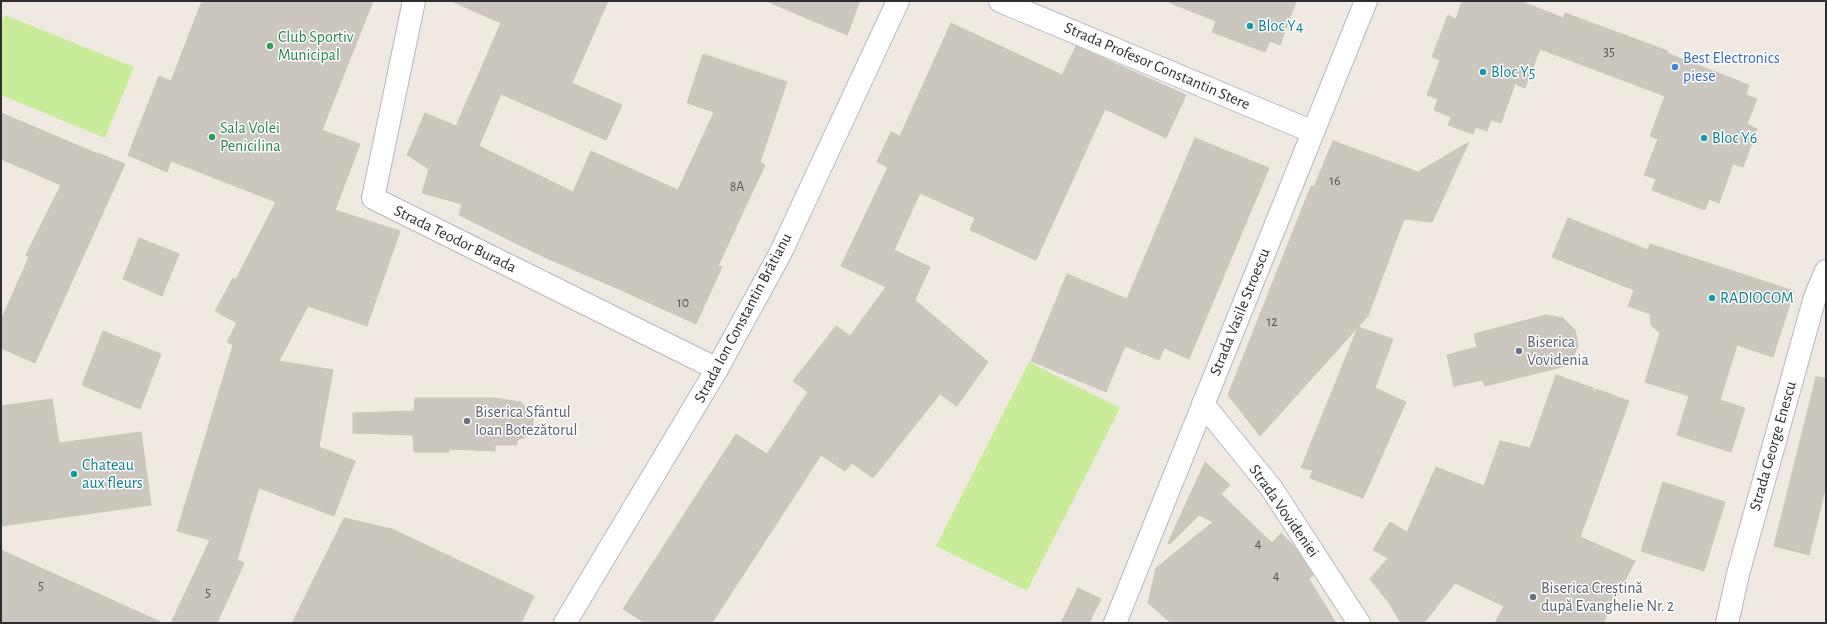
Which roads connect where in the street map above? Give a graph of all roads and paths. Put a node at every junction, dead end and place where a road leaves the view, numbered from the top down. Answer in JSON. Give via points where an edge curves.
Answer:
{"nodes":[{"id":1,"x":414,"y":1,"type":"edge"},
{"id":2,"x":898,"y":1,"type":"edge"},
{"id":3,"x":1000,"y":1,"type":"edge"},
{"id":4,"x":1366,"y":1,"type":"edge"},
{"id":5,"x":1313,"y":132,"type":"junction"},
{"id":6,"x":1826,"y":271,"type":"edge"},
{"id":7,"x":717,"y":369,"type":"junction"},
{"id":8,"x":1203,"y":404,"type":"junction"},
{"id":9,"x":565,"y":623,"type":"edge"},
{"id":10,"x":1115,"y":623,"type":"edge"},
{"id":11,"x":1358,"y":623,"type":"edge"},
{"id":12,"x":1727,"y":623,"type":"edge"}],
"edges":[{"from":1,"to":7,"type":"street","name":"Strada Teodor Burada","via":[[373,198]]},
{"from":2,"to":7,"type":"street","name":"Strada Ion Constantin Brătianu","via":[[780,254]]},
{"from":3,"to":5,"type":"street","name":"Strada Profesor Constantin Stere"},
{"from":4,"to":5,"type":"street","name":"Strada Vasile Stroescu"},
{"from":5,"to":8,"type":"street","name":"Strada Vasile Stroescu"},
{"from":6,"to":12,"type":"street","name":"Strada George Enescu","via":[[1812,304]]},
{"from":7,"to":9,"type":"street","name":"Strada Ion Constantin Brătianu"},
{"from":8,"to":10,"type":"street","name":"Strada Vasile Stroescu"},
{"from":8,"to":11,"type":"street","name":"Strada Vovideniei","via":[[1272,489]]}]}
